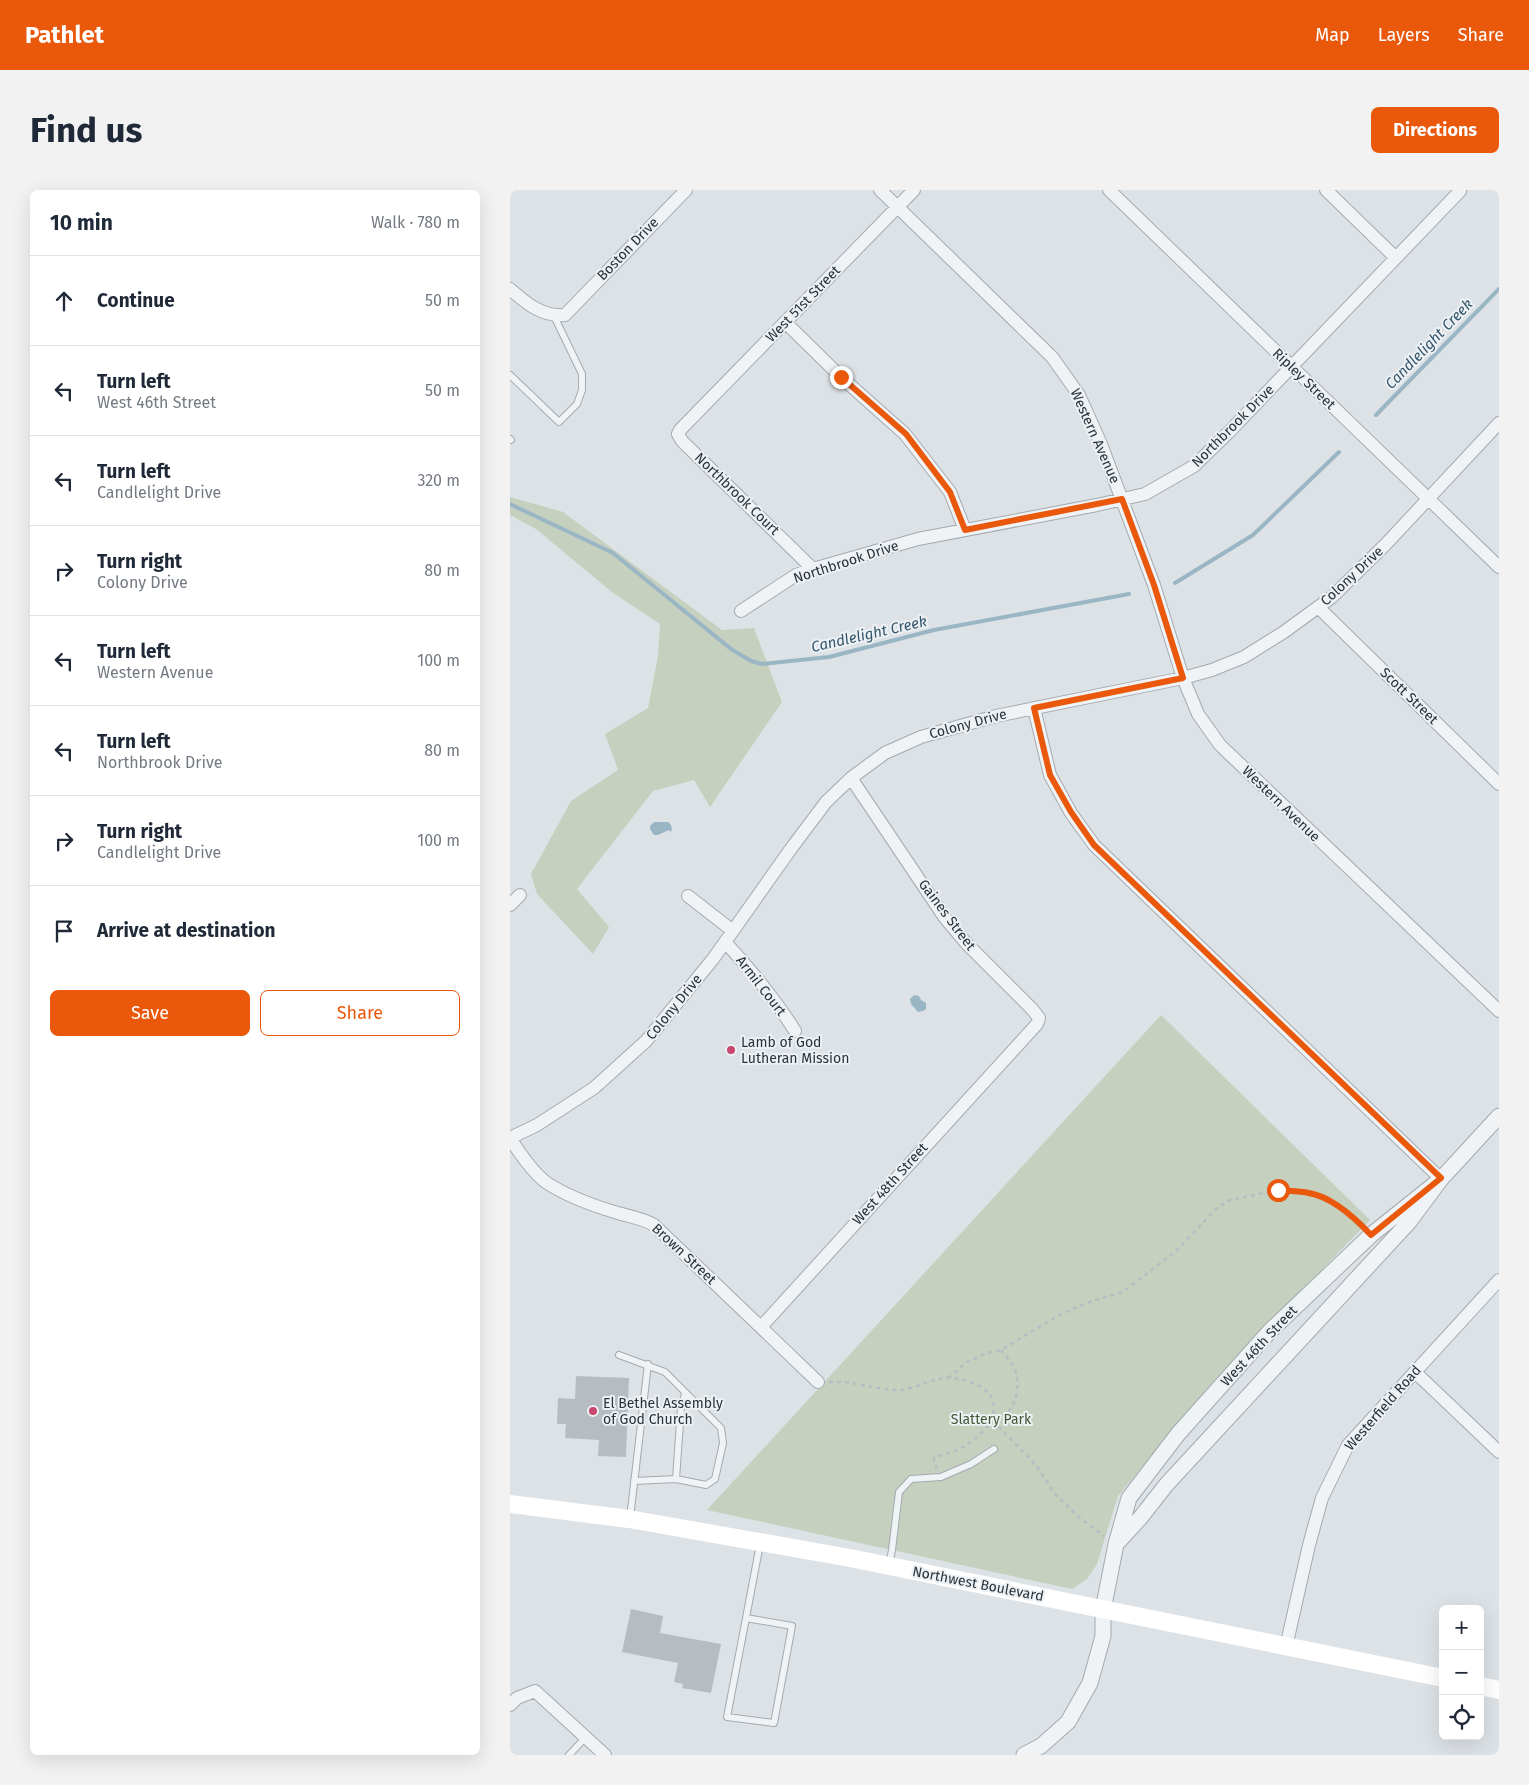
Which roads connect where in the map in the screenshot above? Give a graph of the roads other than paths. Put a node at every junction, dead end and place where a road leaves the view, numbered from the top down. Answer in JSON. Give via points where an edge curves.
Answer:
{"nodes":[{"id":1,"x":686,"y":190,"type":"edge"},
{"id":2,"x":880,"y":190,"type":"edge"},
{"id":3,"x":914,"y":190,"type":"edge"},
{"id":4,"x":1109,"y":190,"type":"edge"},
{"id":5,"x":1326,"y":190,"type":"edge"},
{"id":6,"x":1460,"y":191,"type":"edge"},
{"id":7,"x":898,"y":207,"type":"junction"},
{"id":8,"x":1396,"y":258,"type":"junction"},
{"id":9,"x":510,"y":289,"type":"edge"},
{"id":10,"x":554,"y":316,"type":"junction"},
{"id":11,"x":785,"y":322,"type":"junction"},
{"id":12,"x":1291,"y":367,"type":"junction"},
{"id":13,"x":510,"y":375,"type":"edge"},
{"id":14,"x":693,"y":417,"type":"joint"},
{"id":15,"x":1499,"y":423,"type":"edge"},
{"id":16,"x":1122,"y":499,"type":"junction"},
{"id":17,"x":1428,"y":499,"type":"junction"},
{"id":18,"x":965,"y":530,"type":"junction"},
{"id":19,"x":1499,"y":567,"type":"edge"},
{"id":20,"x":813,"y":569,"type":"junction"},
{"id":21,"x":1318,"y":607,"type":"junction"},
{"id":22,"x":741,"y":611,"type":"dead end"},
{"id":23,"x":1183,"y":678,"type":"junction"},
{"id":24,"x":1034,"y":708,"type":"junction"},
{"id":25,"x":850,"y":778,"type":"junction"},
{"id":26,"x":1499,"y":784,"type":"edge"},
{"id":27,"x":520,"y":895,"type":"dead end"},
{"id":28,"x":688,"y":896,"type":"dead end"},
{"id":29,"x":510,"y":905,"type":"edge"},
{"id":30,"x":729,"y":936,"type":"junction"},
{"id":31,"x":1499,"y":1011,"type":"edge"},
{"id":32,"x":795,"y":1032,"type":"dead end"},
{"id":33,"x":1020,"y":1042,"type":"joint"},
{"id":34,"x":1499,"y":1116,"type":"edge"},
{"id":35,"x":510,"y":1138,"type":"edge"},
{"id":36,"x":1441,"y":1178,"type":"junction"},
{"id":37,"x":1499,"y":1280,"type":"edge"},
{"id":38,"x":761,"y":1327,"type":"junction"},
{"id":39,"x":619,"y":1354,"type":"dead end"},
{"id":40,"x":648,"y":1364,"type":"junction"},
{"id":41,"x":1415,"y":1372,"type":"junction"},
{"id":42,"x":818,"y":1382,"type":"road end"},
{"id":43,"x":685,"y":1394,"type":"junction"},
{"id":44,"x":994,"y":1449,"type":"dead end"},
{"id":45,"x":1499,"y":1452,"type":"edge"},
{"id":46,"x":676,"y":1479,"type":"junction"},
{"id":47,"x":634,"y":1481,"type":"junction"},
{"id":48,"x":510,"y":1504,"type":"edge"},
{"id":49,"x":629,"y":1519,"type":"junction"},
{"id":50,"x":760,"y":1543,"type":"junction"},
{"id":51,"x":1116,"y":1544,"type":"junction"},
{"id":52,"x":888,"y":1566,"type":"junction"},
{"id":53,"x":1103,"y":1610,"type":"junction"},
{"id":54,"x":746,"y":1618,"type":"junction"},
{"id":55,"x":1286,"y":1647,"type":"junction"},
{"id":56,"x":1439,"y":1677,"type":"edge"},
{"id":57,"x":1484,"y":1687,"type":"edge"},
{"id":58,"x":1499,"y":1690,"type":"edge"},
{"id":59,"x":510,"y":1705,"type":"edge"},
{"id":60,"x":586,"y":1737,"type":"junction"},
{"id":61,"x":569,"y":1755,"type":"edge"},
{"id":62,"x":605,"y":1755,"type":"edge"},
{"id":63,"x":1024,"y":1755,"type":"edge"}],
"edges":[{"from":1,"to":10,"type":"street","name":"Boston Drive","via":[[565,315]]},
{"from":2,"to":7,"type":"street","name":"Western Avenue"},
{"from":3,"to":7,"type":"street","name":"West 51st Street"},
{"from":4,"to":12,"type":"street","name":"Ripley Street"},
{"from":5,"to":8,"type":"street"},
{"from":6,"to":8,"type":"street","name":"Northbrook Drive"},
{"from":7,"to":11,"type":"street","name":"West 51st Street"},
{"from":7,"to":16,"type":"street","name":"Western Avenue","via":[[1052,357],[1079,395]]},
{"from":8,"to":12,"type":"street","name":"Northbrook Drive"},
{"from":9,"to":10,"type":"street","via":[[532,307]]},
{"from":10,"to":13,"type":"lane","via":[[582,374],[582,390],[577,404],[559,422]]},
{"from":11,"to":14,"type":"street","name":"West 51st Street"},
{"from":11,"to":18,"type":"street","via":[[906,434],[950,492]]},
{"from":12,"to":16,"type":"street","name":"Northbrook Drive","via":[[1194,466],[1145,494]]},
{"from":12,"to":17,"type":"street","name":"Ripley Street"},
{"from":14,"to":20,"type":"street","name":"Northbrook Court","via":[[678,434],[682,441]]},
{"from":15,"to":17,"type":"street","name":"Colony Drive"},
{"from":16,"to":18,"type":"street","name":"Northbrook Drive"},
{"from":16,"to":23,"type":"street","name":"Western Avenue","via":[[1154,585]]},
{"from":17,"to":19,"type":"street","name":"Ripley Street"},
{"from":17,"to":21,"type":"street","name":"Colony Drive"},
{"from":18,"to":20,"type":"street","name":"Northbrook Drive","via":[[918,539]]},
{"from":20,"to":22,"type":"street","name":"Northbrook Drive","via":[[796,574]]},
{"from":21,"to":23,"type":"street","name":"Colony Drive","via":[[1244,657]]},
{"from":21,"to":26,"type":"street","name":"Scott Street"},
{"from":23,"to":24,"type":"street","name":"Colony Drive"},
{"from":23,"to":31,"type":"street","name":"Western Avenue","via":[[1198,714],[1220,745]]},
{"from":24,"to":25,"type":"street","name":"Colony Drive","via":[[921,737],[885,753]]},
{"from":24,"to":36,"type":"street","via":[[1050,775],[1094,845]]},
{"from":25,"to":30,"type":"street","name":"Colony Drive","via":[[826,802]]},
{"from":25,"to":33,"type":"street","name":"Gaines Street","via":[[945,918],[1039,1018]]},
{"from":27,"to":29,"type":"street"},
{"from":28,"to":30,"type":"street","name":"Armil Court"},
{"from":30,"to":32,"type":"street","name":"Armil Court"},
{"from":30,"to":35,"type":"street","name":"Colony Drive","via":[[646,1041],[594,1088],[537,1125]]},
{"from":33,"to":38,"type":"street","name":"West 48th Street"},
{"from":34,"to":36,"type":"street","name":"West 46th Street"},
{"from":35,"to":38,"type":"street","name":"Brown Street","via":[[520,1155],[545,1182],[582,1200],[654,1225]]},
{"from":36,"to":51,"type":"street","name":"West 46th Street","via":[[1409,1222],[1166,1485]]},
{"from":36,"to":51,"type":"street","name":"West 46th Street","via":[[1371,1235],[1270,1331],[1178,1434],[1129,1498]]},
{"from":37,"to":41,"type":"street","name":"Westerfield Road"},
{"from":38,"to":42,"type":"street","name":"Brown Street"},
{"from":39,"to":40,"type":"lane"},
{"from":40,"to":43,"type":"lane","via":[[665,1372]]},
{"from":40,"to":47,"type":"lane"},
{"from":41,"to":45,"type":"street"},
{"from":41,"to":55,"type":"street","name":"Westerfield Road","via":[[1348,1445],[1322,1498],[1308,1545]]},
{"from":43,"to":46,"type":"lane","via":[[681,1408]]},
{"from":43,"to":46,"type":"lane","via":[[721,1428],[723,1443],[715,1479],[706,1485]]},
{"from":44,"to":52,"type":"lane","via":[[971,1464],[937,1477],[911,1479],[899,1492]]},
{"from":46,"to":47,"type":"lane"},
{"from":47,"to":49,"type":"lane"},
{"from":48,"to":49,"type":"main road","name":"Northwest Boulevard"},
{"from":49,"to":50,"type":"main road","name":"Northwest Boulevard"},
{"from":50,"to":52,"type":"main road","name":"Northwest Boulevard"},
{"from":50,"to":54,"type":"lane"},
{"from":51,"to":53,"type":"street","name":"West 46th Street"},
{"from":52,"to":53,"type":"main road","name":"Northwest Boulevard"},
{"from":53,"to":55,"type":"main road","name":"Northwest Boulevard"},
{"from":53,"to":63,"type":"street","name":"West 46th Street","via":[[1103,1636],[1090,1682],[1068,1722],[1041,1746]]},
{"from":54,"to":54,"type":"lane","via":[[727,1717],[774,1723],[792,1626]]},
{"from":55,"to":56,"type":"main road","name":"Northwest Boulevard"},
{"from":57,"to":58,"type":"main road"},
{"from":59,"to":60,"type":"street","via":[[535,1690]]},
{"from":60,"to":61,"type":"lane"},
{"from":60,"to":62,"type":"street"}]}
